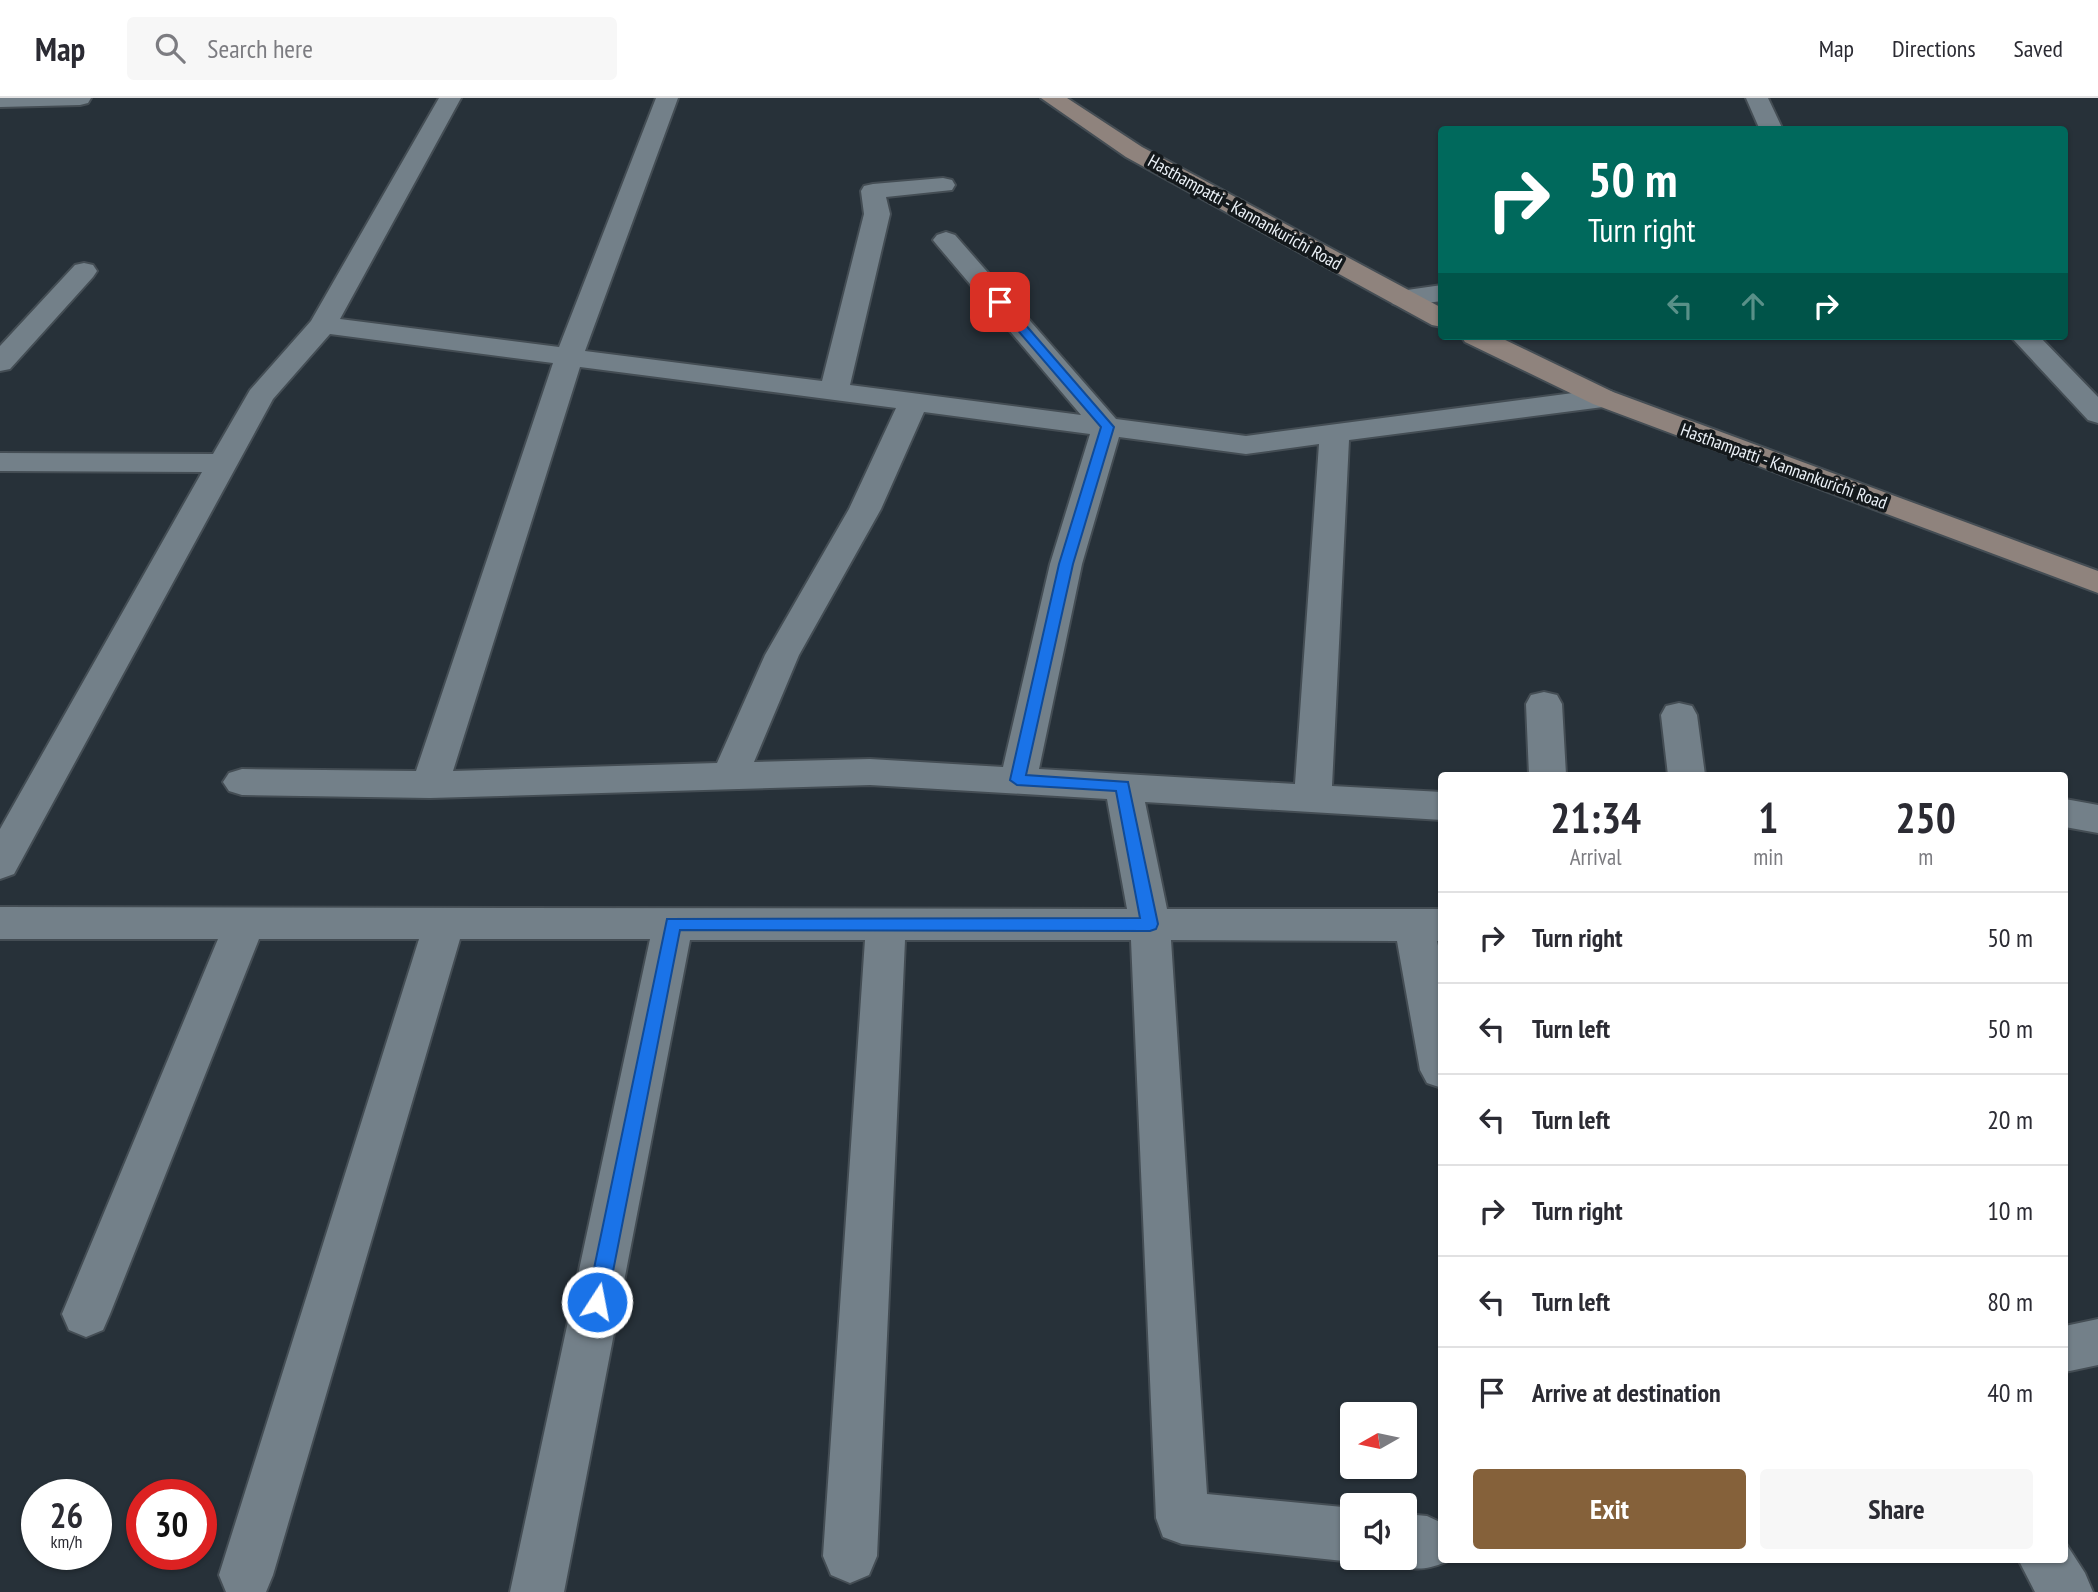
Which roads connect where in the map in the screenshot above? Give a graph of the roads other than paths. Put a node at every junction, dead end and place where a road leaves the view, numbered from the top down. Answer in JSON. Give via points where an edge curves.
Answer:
{"nodes":[{"id":1,"x":39,"y":98,"type":"edge"},
{"id":2,"x":80,"y":98,"type":"edge"},
{"id":3,"x":450,"y":98,"type":"edge"},
{"id":4,"x":667,"y":98,"type":"edge"},
{"id":5,"x":1052,"y":98,"type":"edge"},
{"id":6,"x":1757,"y":98,"type":"edge"},
{"id":7,"x":0,"y":100,"type":"edge"},
{"id":8,"x":1770,"y":126,"type":"edge"},
{"id":9,"x":943,"y":185,"type":"dead end"},
{"id":10,"x":946,"y":240,"type":"dead end"},
{"id":11,"x":84,"y":271,"type":"dead end"},
{"id":12,"x":1438,"y":294,"type":"edge"},
{"id":13,"x":1403,"y":298,"type":"junction"},
{"id":14,"x":1438,"y":316,"type":"edge"},
{"id":15,"x":323,"y":325,"type":"junction"},
{"id":16,"x":1483,"y":340,"type":"edge"},
{"id":17,"x":2028,"y":340,"type":"edge"},
{"id":18,"x":569,"y":357,"type":"junction"},
{"id":19,"x":0,"y":363,"type":"edge"},
{"id":20,"x":834,"y":391,"type":"junction"},
{"id":21,"x":1603,"y":398,"type":"junction"},
{"id":22,"x":914,"y":401,"type":"junction"},
{"id":23,"x":2098,"y":414,"type":"edge"},
{"id":24,"x":1108,"y":427,"type":"junction"},
{"id":25,"x":1335,"y":432,"type":"junction"},
{"id":26,"x":0,"y":462,"type":"edge"},
{"id":27,"x":223,"y":463,"type":"junction"},
{"id":28,"x":2098,"y":583,"type":"edge"},
{"id":29,"x":1544,"y":704,"type":"dead end"},
{"id":30,"x":1679,"y":715,"type":"dead end"},
{"id":31,"x":1548,"y":772,"type":"edge"},
{"id":32,"x":1687,"y":772,"type":"edge"},
{"id":33,"x":730,"y":776,"type":"junction"},
{"id":34,"x":1017,"y":780,"type":"junction"},
{"id":35,"x":242,"y":782,"type":"dead end"},
{"id":36,"x":430,"y":785,"type":"junction"},
{"id":37,"x":1123,"y":786,"type":"junction"},
{"id":38,"x":1313,"y":796,"type":"junction"},
{"id":39,"x":1438,"y":806,"type":"edge"},
{"id":40,"x":2068,"y":814,"type":"edge"},
{"id":41,"x":2098,"y":819,"type":"edge"},
{"id":42,"x":0,"y":864,"type":"edge"},
{"id":43,"x":0,"y":923,"type":"edge"},
{"id":44,"x":245,"y":923,"type":"junction"},
{"id":45,"x":444,"y":924,"type":"junction"},
{"id":46,"x":673,"y":924,"type":"junction"},
{"id":47,"x":886,"y":924,"type":"junction"},
{"id":48,"x":1150,"y":924,"type":"junction"},
{"id":49,"x":1428,"y":925,"type":"edge"},
{"id":50,"x":1438,"y":1028,"type":"edge"},
{"id":51,"x":86,"y":1314,"type":"dead end"},
{"id":52,"x":2098,"y":1342,"type":"edge"},
{"id":53,"x":2068,"y":1348,"type":"edge"},
{"id":54,"x":1340,"y":1534,"type":"edge"},
{"id":55,"x":850,"y":1556,"type":"dead end"},
{"id":56,"x":2048,"y":1563,"type":"edge"},
{"id":57,"x":246,"y":1575,"type":"dead end"},
{"id":58,"x":537,"y":1592,"type":"edge"},
{"id":59,"x":2066,"y":1592,"type":"edge"}],
"edges":[{"from":1,"to":2,"type":"street"},
{"from":1,"to":7,"type":"street"},
{"from":3,"to":15,"type":"street"},
{"from":4,"to":18,"type":"street"},
{"from":5,"to":13,"type":"main road","name":"Hasthampatti - Kannankurichi Road","via":[[1134,152]]},
{"from":6,"to":8,"type":"street"},
{"from":9,"to":20,"type":"street","via":[[873,191],[877,214]]},
{"from":10,"to":24,"type":"street"},
{"from":11,"to":19,"type":"street"},
{"from":12,"to":13,"type":"street"},
{"from":13,"to":14,"type":"main road","name":"Hasthampatti - Kannankurichi Road"},
{"from":15,"to":18,"type":"street"},
{"from":15,"to":27,"type":"street","via":[[260,396]]},
{"from":16,"to":21,"type":"main road","name":"Hasthampatti - Kannankurichi Road"},
{"from":17,"to":23,"type":"street"},
{"from":18,"to":20,"type":"street"},
{"from":18,"to":36,"type":"street"},
{"from":20,"to":22,"type":"street"},
{"from":21,"to":25,"type":"street"},
{"from":21,"to":28,"type":"main road","name":"Hasthampatti - Kannankurichi Road"},
{"from":22,"to":24,"type":"street"},
{"from":22,"to":33,"type":"street","via":[[865,509],[782,655]]},
{"from":24,"to":25,"type":"street","via":[[1246,445]]},
{"from":24,"to":34,"type":"street","via":[[1066,564]]},
{"from":25,"to":38,"type":"street"},
{"from":26,"to":27,"type":"street"},
{"from":27,"to":42,"type":"street"},
{"from":29,"to":31,"type":"street"},
{"from":30,"to":32,"type":"street"},
{"from":33,"to":34,"type":"street","via":[[870,772]]},
{"from":33,"to":36,"type":"street"},
{"from":34,"to":37,"type":"street"},
{"from":35,"to":36,"type":"street"},
{"from":37,"to":38,"type":"street"},
{"from":37,"to":48,"type":"street"},
{"from":38,"to":39,"type":"street"},
{"from":40,"to":41,"type":"street"},
{"from":43,"to":44,"type":"street"},
{"from":44,"to":45,"type":"street"},
{"from":44,"to":51,"type":"street"},
{"from":45,"to":46,"type":"street"},
{"from":45,"to":57,"type":"street"},
{"from":46,"to":47,"type":"street"},
{"from":46,"to":58,"type":"street"},
{"from":47,"to":48,"type":"street"},
{"from":47,"to":55,"type":"street"},
{"from":48,"to":49,"type":"street"},
{"from":48,"to":54,"type":"street","via":[[1182,1518]]},
{"from":49,"to":50,"type":"street"},
{"from":52,"to":53,"type":"street"},
{"from":56,"to":59,"type":"street"}]}
